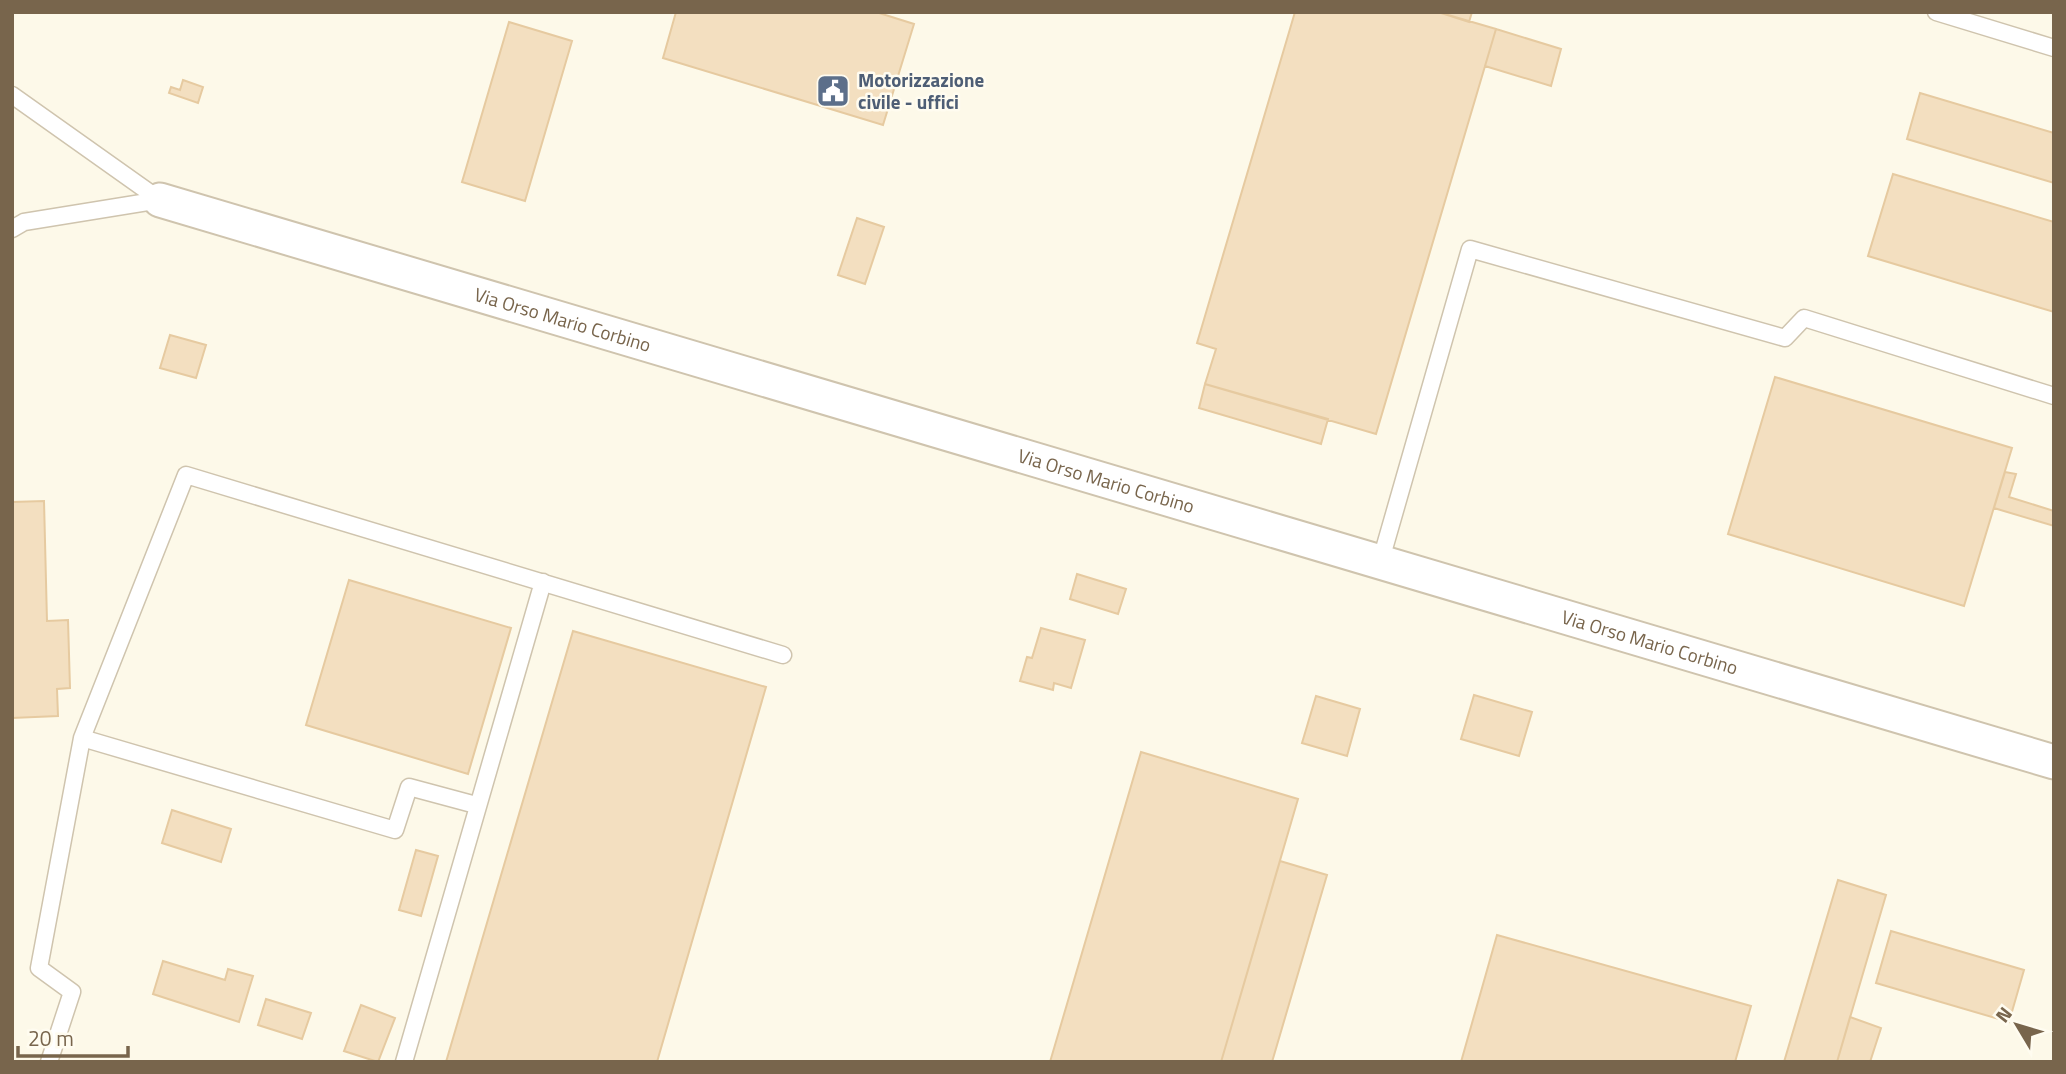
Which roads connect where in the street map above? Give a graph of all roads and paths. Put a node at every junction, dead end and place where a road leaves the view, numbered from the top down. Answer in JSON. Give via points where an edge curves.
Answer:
{"nodes":[{"id":1,"x":1936,"y":12,"type":"edge"},
{"id":2,"x":2054,"y":48,"type":"edge"},
{"id":3,"x":12,"y":96,"type":"edge"},
{"id":4,"x":160,"y":200,"type":"junction"},
{"id":5,"x":12,"y":229,"type":"edge"},
{"id":6,"x":2054,"y":396,"type":"edge"},
{"id":7,"x":1380,"y":563,"type":"junction"},
{"id":8,"x":542,"y":582,"type":"junction"},
{"id":9,"x":783,"y":655,"type":"dead end"},
{"id":10,"x":82,"y":738,"type":"junction"},
{"id":11,"x":2054,"y":762,"type":"edge"},
{"id":12,"x":476,"y":805,"type":"junction"},
{"id":13,"x":49,"y":1062,"type":"edge"},
{"id":14,"x":404,"y":1062,"type":"edge"}],
"edges":[{"from":1,"to":2,"type":"lane"},
{"from":3,"to":4,"type":"lane"},
{"from":4,"to":5,"type":"lane","via":[[24,222]]},
{"from":4,"to":7,"type":"street","name":"Via Orso Mario Corbino"},
{"from":6,"to":7,"type":"lane","via":[[1804,318],[1785,338],[1470,249]]},
{"from":7,"to":11,"type":"street","name":"Via Orso Mario Corbino"},
{"from":8,"to":9,"type":"lane"},
{"from":8,"to":10,"type":"lane","via":[[186,475]]},
{"from":8,"to":12,"type":"lane"},
{"from":10,"to":12,"type":"lane","via":[[395,830],[409,787]]},
{"from":10,"to":13,"type":"lane","via":[[39,968],[72,992]]},
{"from":12,"to":14,"type":"lane"}]}
